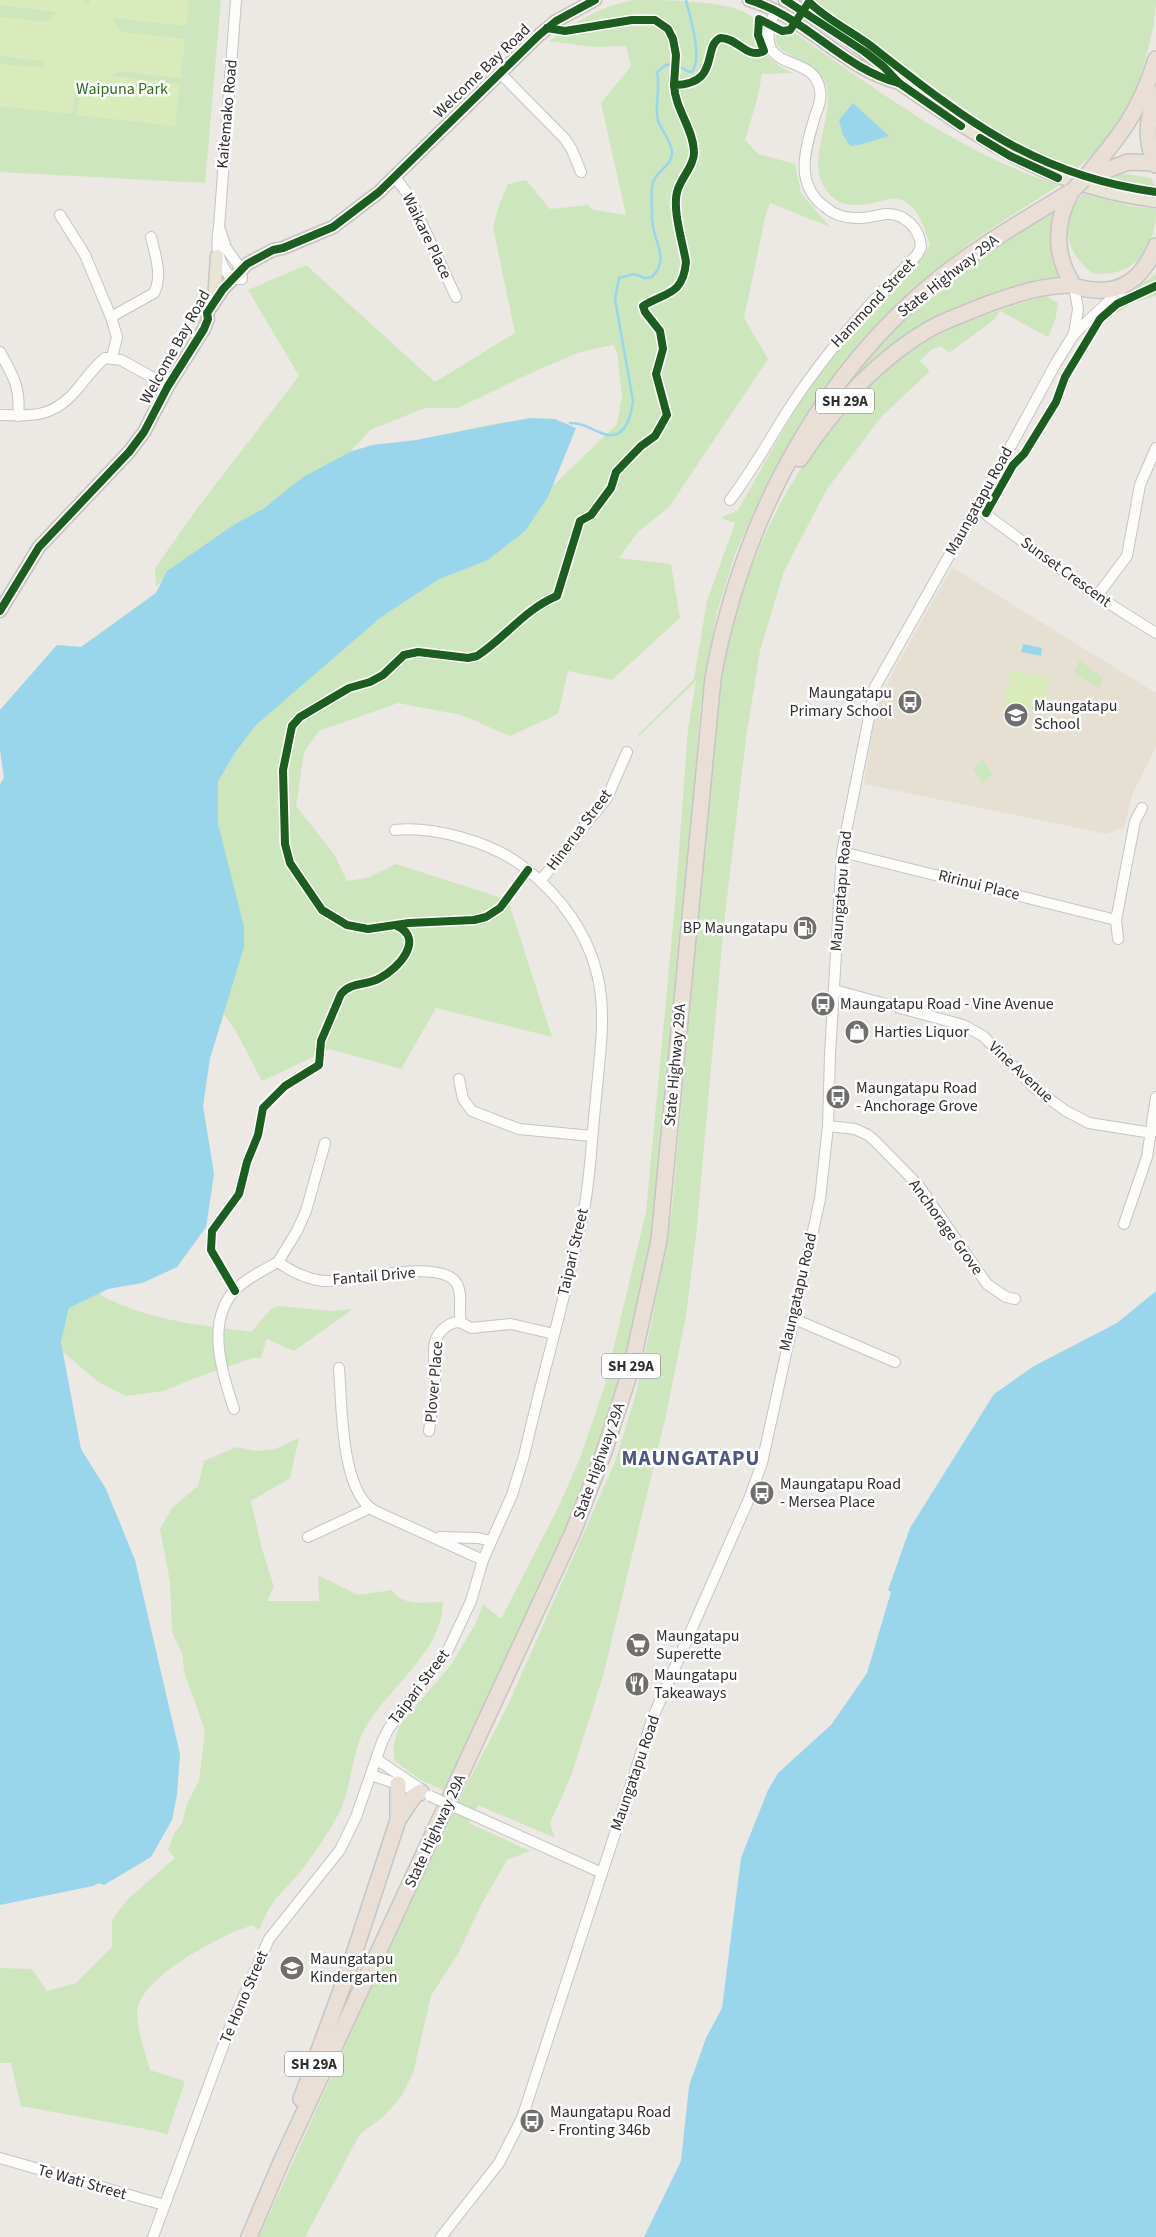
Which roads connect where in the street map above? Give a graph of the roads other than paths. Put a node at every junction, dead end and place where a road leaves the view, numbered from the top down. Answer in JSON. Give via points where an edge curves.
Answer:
{"nodes":[{"id":1,"x":236,"y":0,"type":"edge"},
{"id":2,"x":595,"y":0,"type":"edge"},
{"id":3,"x":749,"y":0,"type":"edge"},
{"id":4,"x":785,"y":0,"type":"edge"},
{"id":5,"x":576,"y":4,"type":"edge"},
{"id":6,"x":778,"y":6,"type":"edge"},
{"id":7,"x":1156,"y":58,"type":"edge"},
{"id":8,"x":500,"y":73,"type":"junction"},
{"id":9,"x":899,"y":83,"type":"junction"},
{"id":10,"x":1156,"y":94,"type":"edge"},
{"id":11,"x":1156,"y":163,"type":"edge"},
{"id":12,"x":581,"y":172,"type":"dead end"},
{"id":13,"x":1088,"y":176,"type":"junction"},
{"id":14,"x":395,"y":177,"type":"junction"},
{"id":15,"x":1072,"y":191,"type":"junction"},
{"id":16,"x":1156,"y":201,"type":"edge"},
{"id":17,"x":60,"y":215,"type":"dead end"},
{"id":18,"x":219,"y":227,"type":"junction"},
{"id":19,"x":151,"y":236,"type":"dead end"},
{"id":20,"x":1156,"y":246,"type":"edge"},
{"id":21,"x":218,"y":256,"type":"junction"},
{"id":22,"x":1151,"y":263,"type":"edge"},
{"id":23,"x":238,"y":276,"type":"junction"},
{"id":24,"x":1129,"y":283,"type":"junction"},
{"id":25,"x":1074,"y":285,"type":"junction"},
{"id":26,"x":456,"y":297,"type":"dead end"},
{"id":27,"x":213,"y":304,"type":"junction"},
{"id":28,"x":111,"y":317,"type":"junction"},
{"id":29,"x":208,"y":319,"type":"junction"},
{"id":30,"x":1074,"y":334,"type":"junction"},
{"id":31,"x":0,"y":352,"type":"edge"},
{"id":32,"x":112,"y":358,"type":"junction"},
{"id":33,"x":168,"y":386,"type":"junction"},
{"id":34,"x":0,"y":415,"type":"edge"},
{"id":35,"x":18,"y":416,"type":"junction"},
{"id":36,"x":1156,"y":448,"type":"edge"},
{"id":37,"x":730,"y":500,"type":"dead end"},
{"id":38,"x":977,"y":508,"type":"junction"},
{"id":39,"x":765,"y":510,"type":"junction"},
{"id":40,"x":1098,"y":596,"type":"junction"},
{"id":41,"x":0,"y":611,"type":"edge"},
{"id":42,"x":1156,"y":633,"type":"edge"},
{"id":43,"x":627,"y":752,"type":"dead end"},
{"id":44,"x":1142,"y":808,"type":"dead end"},
{"id":45,"x":395,"y":830,"type":"dead end"},
{"id":46,"x":842,"y":852,"type":"junction"},
{"id":47,"x":541,"y":880,"type":"junction"},
{"id":48,"x":1116,"y":920,"type":"junction"},
{"id":49,"x":1118,"y":939,"type":"dead end"},
{"id":50,"x":834,"y":990,"type":"junction"},
{"id":51,"x":459,"y":1078,"type":"dead end"},
{"id":52,"x":1156,"y":1097,"type":"edge"},
{"id":53,"x":828,"y":1126,"type":"junction"},
{"id":54,"x":1152,"y":1133,"type":"junction"},
{"id":55,"x":592,"y":1136,"type":"junction"},
{"id":56,"x":326,"y":1142,"type":"dead end"},
{"id":57,"x":1124,"y":1224,"type":"dead end"},
{"id":58,"x":278,"y":1262,"type":"junction"},
{"id":59,"x":1015,"y":1299,"type":"dead end"},
{"id":60,"x":792,"y":1318,"type":"junction"},
{"id":61,"x":461,"y":1322,"type":"junction"},
{"id":62,"x":554,"y":1334,"type":"junction"},
{"id":63,"x":895,"y":1362,"type":"dead end"},
{"id":64,"x":339,"y":1368,"type":"dead end"},
{"id":65,"x":234,"y":1409,"type":"dead end"},
{"id":66,"x":429,"y":1431,"type":"dead end"},
{"id":67,"x":370,"y":1508,"type":"junction"},
{"id":68,"x":308,"y":1537,"type":"dead end"},
{"id":69,"x":434,"y":1537,"type":"junction"},
{"id":70,"x":491,"y":1541,"type":"junction"},
{"id":71,"x":483,"y":1560,"type":"junction"},
{"id":72,"x":376,"y":1759,"type":"junction"},
{"id":73,"x":371,"y":1775,"type":"junction"},
{"id":74,"x":398,"y":1784,"type":"junction"},
{"id":75,"x":425,"y":1794,"type":"junction"},
{"id":76,"x":398,"y":1820,"type":"junction"},
{"id":77,"x":602,"y":1873,"type":"junction"},
{"id":78,"x":0,"y":2158,"type":"edge"},
{"id":79,"x":281,"y":2162,"type":"junction"},
{"id":80,"x":164,"y":2206,"type":"junction"},
{"id":81,"x":153,"y":2237,"type":"edge"},
{"id":82,"x":249,"y":2237,"type":"edge"},
{"id":83,"x":441,"y":2237,"type":"edge"}],
"edges":[{"from":1,"to":18,"type":"street","name":"Kaitemako Road"},
{"from":2,"to":5,"type":"main road","name":"Welcome Bay Road"},
{"from":3,"to":6,"type":"main road"},
{"from":4,"to":9,"type":"main road","via":[[871,57]]},
{"from":5,"to":8,"type":"main road","name":"Welcome Bay Road"},
{"from":6,"to":9,"type":"main road","via":[[877,78]]},
{"from":6,"to":37,"type":"street","name":"Hammond Street","via":[[768,30],[770,47],[780,58],[811,74],[820,90],[819,105],[803,161],[810,191],[825,207],[844,217],[901,216],[915,229],[921,247],[918,255],[830,349]]},
{"from":7,"to":13,"type":"highway","number":"SH 29A","via":[[1128,126]]},
{"from":8,"to":12,"type":"street","via":[[564,140]]},
{"from":8,"to":14,"type":"main road","name":"Welcome Bay Road"},
{"from":9,"to":16,"type":"main road","via":[[1010,156],[1094,190]]},
{"from":10,"to":11,"type":"highway","number":"SH 29A","via":[[1146,134]]},
{"from":11,"to":13,"type":"highway","number":"SH 29A","via":[[1128,162]]},
{"from":13,"to":15,"type":"highway","number":"SH 29A","bridge":true},
{"from":14,"to":23,"type":"main road","name":"Welcome Bay Road","via":[[333,227],[262,255]]},
{"from":14,"to":26,"type":"street","name":"Waikare Place","via":[[409,196]]},
{"from":15,"to":25,"type":"highway","number":"SH 29A","via":[[1061,213],[1058,239],[1060,256]]},
{"from":15,"to":39,"type":"highway","name":"State Highway 29A","number":"SH 29A","via":[[974,252],[891,321],[850,367],[786,462]]},
{"from":17,"to":28,"type":"street","via":[[85,255]]},
{"from":18,"to":21,"type":"street","name":"Kaitemako Road"},
{"from":18,"to":23,"type":"street","name":"Kaitemako Road"},
{"from":19,"to":28,"type":"street","via":[[158,287],[154,293]]},
{"from":20,"to":22,"type":"highway","number":"SH 29A"},
{"from":21,"to":23,"type":"street"},
{"from":21,"to":27,"type":"main road"},
{"from":22,"to":24,"type":"highway","number":"SH 29A"},
{"from":23,"to":27,"type":"main road","name":"Welcome Bay Road"},
{"from":23,"to":29,"type":"main road","name":"Welcome Bay Road","via":[[213,318]]},
{"from":24,"to":25,"type":"highway","number":"SH 29A","via":[[1103,291]]},
{"from":24,"to":30,"type":"street","name":"Maungatapu Road"},
{"from":25,"to":30,"type":"street","name":"Maungatapu Road","via":[[1078,309]]},
{"from":25,"to":39,"type":"highway","name":"State Highway 29A","number":"SH 29A","via":[[1040,287],[1003,299],[950,319],[899,350],[858,387],[824,426]]},
{"from":27,"to":29,"type":"main road","name":"Welcome Bay Road","via":[[207,313]]},
{"from":28,"to":32,"type":"street","via":[[117,337]]},
{"from":29,"to":33,"type":"main road","name":"Welcome Bay Road"},
{"from":30,"to":38,"type":"street","name":"Maungatapu Road","via":[[1046,378]]},
{"from":31,"to":35,"type":"street","via":[[20,393]]},
{"from":32,"to":33,"type":"street","via":[[122,360]]},
{"from":32,"to":35,"type":"street","via":[[99,363],[59,408],[45,414]]},
{"from":33,"to":41,"type":"main road","name":"Welcome Bay Road","via":[[144,432],[40,547]]},
{"from":34,"to":35,"type":"street"},
{"from":36,"to":40,"type":"street","via":[[1140,485],[1127,556]]},
{"from":38,"to":40,"type":"street","name":"Sunset Crescent"},
{"from":38,"to":46,"type":"street","name":"Maungatapu Road","via":[[875,687]]},
{"from":39,"to":79,"type":"highway","name":"State Highway 29A","number":"SH 29A","via":[[725,617],[713,678],[659,1240],[644,1318],[628,1377],[573,1532]]},
{"from":40,"to":42,"type":"street","name":"Sunset Crescent"},
{"from":43,"to":47,"type":"street","name":"Hinerua Street","via":[[607,798]]},
{"from":44,"to":48,"type":"street","via":[[1135,821]]},
{"from":45,"to":47,"type":"street","name":"Taipari Street","via":[[425,830],[495,848]]},
{"from":46,"to":48,"type":"street","name":"Ririnui Place"},
{"from":46,"to":50,"type":"street","name":"Maungatapu Road"},
{"from":47,"to":55,"type":"street","name":"Taipari Street","via":[[573,919],[599,982],[601,1030]]},
{"from":48,"to":49,"type":"street"},
{"from":50,"to":53,"type":"street","name":"Maungatapu Road"},
{"from":50,"to":54,"type":"street","name":"Vine Avenue","via":[[963,1025],[983,1036],[1037,1090],[1066,1111],[1090,1123]]},
{"from":51,"to":55,"type":"street","via":[[463,1099],[472,1111],[519,1129]]},
{"from":52,"to":54,"type":"street"},
{"from":53,"to":59,"type":"street","name":"Anchorage Grove","via":[[868,1134],[919,1186],[988,1284],[1006,1297]]},
{"from":53,"to":60,"type":"street","name":"Maungatapu Road","via":[[820,1199]]},
{"from":54,"to":57,"type":"street"},
{"from":55,"to":62,"type":"street","name":"Taipari Street","via":[[585,1202]]},
{"from":56,"to":58,"type":"street","via":[[306,1211]]},
{"from":58,"to":61,"type":"street","name":"Fantail Drive","via":[[291,1272],[323,1281],[419,1272],[446,1274],[460,1292]]},
{"from":58,"to":65,"type":"street","via":[[239,1287],[226,1302],[220,1319],[220,1364]]},
{"from":60,"to":63,"type":"street"},
{"from":60,"to":77,"type":"street","name":"Maungatapu Road","via":[[759,1472],[654,1717]]},
{"from":61,"to":62,"type":"street","via":[[471,1328],[511,1324]]},
{"from":61,"to":66,"type":"street","name":"Plover Place","via":[[451,1323],[438,1333],[434,1342],[435,1383]]},
{"from":62,"to":70,"type":"street","name":"Taipari Street","via":[[524,1456],[512,1495]]},
{"from":64,"to":67,"type":"street","via":[[342,1425],[350,1472],[359,1497]]},
{"from":67,"to":68,"type":"street"},
{"from":67,"to":69,"type":"street"},
{"from":69,"to":70,"type":"street"},
{"from":69,"to":71,"type":"street"},
{"from":70,"to":71,"type":"street","name":"Taipari Street"},
{"from":71,"to":72,"type":"street","name":"Taipari Street","via":[[471,1601],[448,1650],[397,1715]]},
{"from":72,"to":73,"type":"street","name":"Taipari Street"},
{"from":72,"to":75,"type":"street"},
{"from":73,"to":74,"type":"street"},
{"from":73,"to":80,"type":"street","name":"Te Hono Street","via":[[340,1850],[269,1938],[229,2030]]},
{"from":74,"to":75,"type":"street"},
{"from":74,"to":76,"type":"highway","number":"SH 29A"},
{"from":75,"to":76,"type":"highway","number":"SH 29A","via":[[414,1796]]},
{"from":75,"to":77,"type":"street","bridge":true},
{"from":76,"to":79,"type":"highway","number":"SH 29A","via":[[350,1966],[286,2138]]},
{"from":77,"to":83,"type":"street","name":"Maungatapu Road","via":[[519,2126],[499,2163]]},
{"from":78,"to":80,"type":"street","name":"Te Wati Street"},
{"from":79,"to":82,"type":"highway","name":"State Highway 29A","number":"SH 29A"},
{"from":80,"to":81,"type":"street","name":"Te Hono Street"}]}
